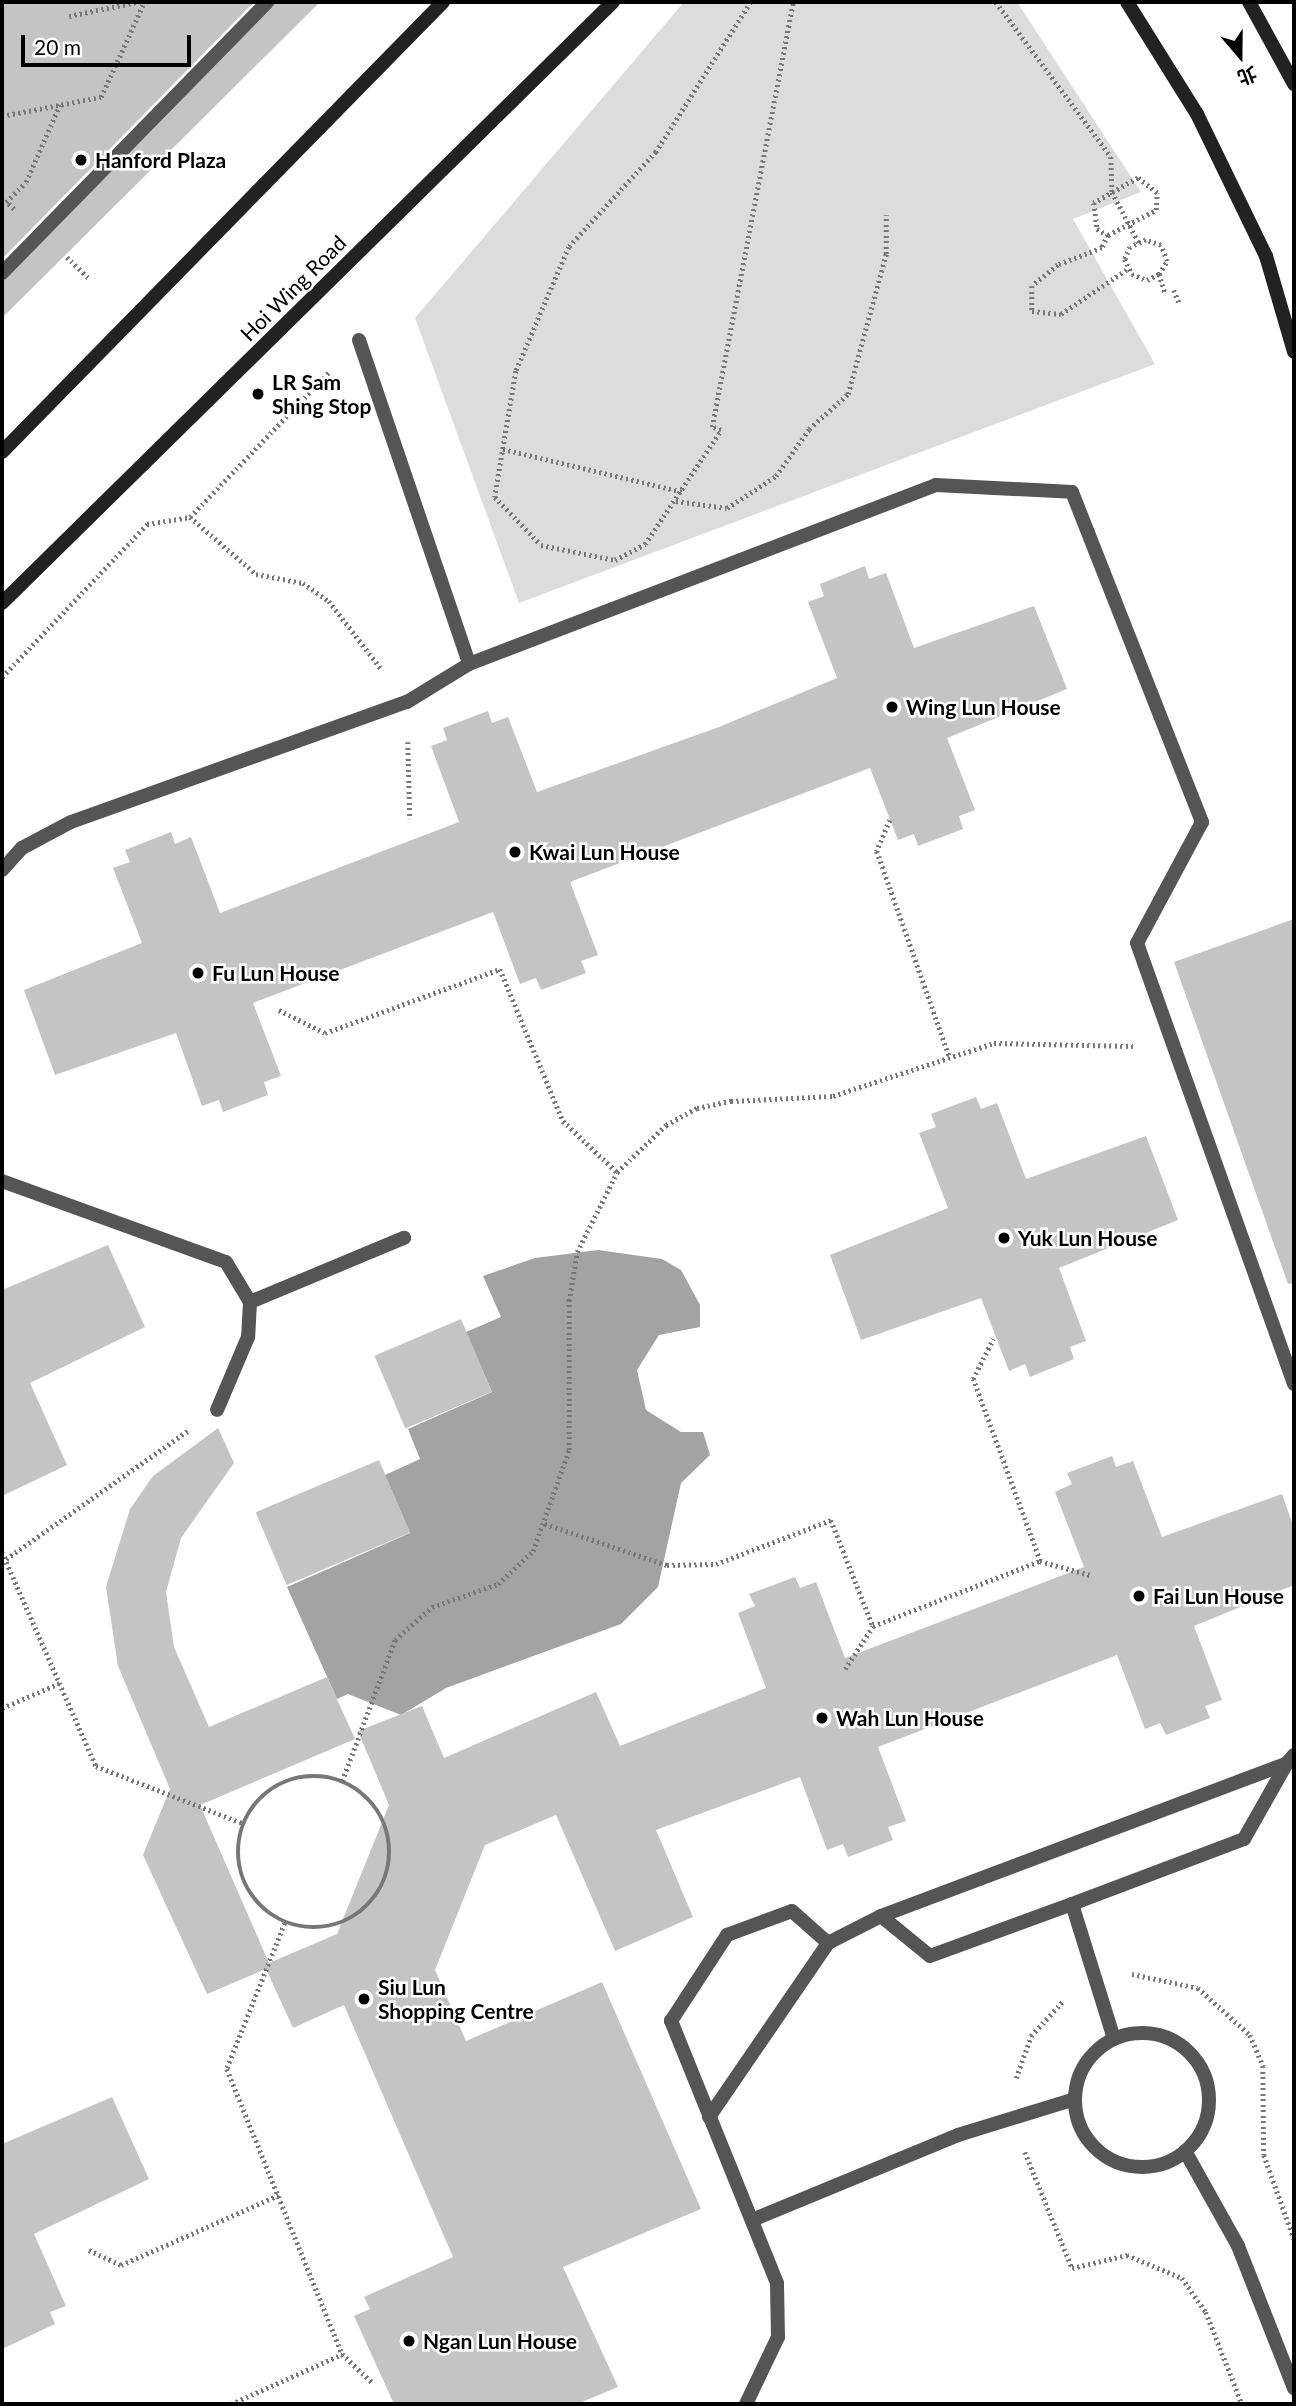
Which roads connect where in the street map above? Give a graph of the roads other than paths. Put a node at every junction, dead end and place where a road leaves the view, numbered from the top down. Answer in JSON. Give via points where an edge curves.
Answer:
{"nodes":[{"id":1,"x":267,"y":2,"type":"edge"},
{"id":2,"x":443,"y":2,"type":"edge"},
{"id":3,"x":613,"y":2,"type":"edge"},
{"id":4,"x":1127,"y":2,"type":"edge"},
{"id":5,"x":1250,"y":2,"type":"edge"},
{"id":6,"x":1294,"y":84,"type":"edge"},
{"id":7,"x":2,"y":273,"type":"edge"},
{"id":8,"x":359,"y":340,"type":"road end"},
{"id":9,"x":1294,"y":352,"type":"edge"},
{"id":10,"x":2,"y":452,"type":"edge"},
{"id":11,"x":2,"y":603,"type":"edge"},
{"id":12,"x":469,"y":664,"type":"junction"},
{"id":13,"x":2,"y":870,"type":"edge"},
{"id":14,"x":2,"y":1181,"type":"edge"},
{"id":15,"x":404,"y":1238,"type":"dead end"},
{"id":16,"x":250,"y":1302,"type":"junction"},
{"id":17,"x":1294,"y":1384,"type":"edge"},
{"id":18,"x":218,"y":1410,"type":"road end"},
{"id":19,"x":1291,"y":1759,"type":"edge"},
{"id":20,"x":1072,"y":1904,"type":"junction"},
{"id":21,"x":881,"y":1916,"type":"junction"},
{"id":22,"x":828,"y":1943,"type":"junction"},
{"id":23,"x":1114,"y":2039,"type":"junction"},
{"id":24,"x":1075,"y":2099,"type":"junction"},
{"id":25,"x":709,"y":2117,"type":"junction"},
{"id":26,"x":1185,"y":2151,"type":"junction"},
{"id":27,"x":752,"y":2220,"type":"junction"},
{"id":28,"x":1294,"y":2388,"type":"edge"},
{"id":29,"x":746,"y":2404,"type":"edge"}],
"edges":[{"from":1,"to":7,"type":"street","bridge":true},
{"from":2,"to":10,"type":"main road"},
{"from":3,"to":11,"type":"main road","name":"Hoi Wing Road"},
{"from":4,"to":9,"type":"main road","via":[[1197,114],[1266,256]]},
{"from":5,"to":6,"type":"main road"},
{"from":8,"to":12,"type":"street"},
{"from":12,"to":13,"type":"street","via":[[407,702],[71,822],[22,848]]},
{"from":12,"to":17,"type":"street","via":[[936,485],[1072,492],[1202,822],[1137,943]]},
{"from":14,"to":16,"type":"street","via":[[226,1262]]},
{"from":15,"to":16,"type":"street"},
{"from":16,"to":18,"type":"street","via":[[248,1337]]},
{"from":19,"to":20,"type":"street","via":[[1244,1839]]},
{"from":19,"to":21,"type":"street"},
{"from":20,"to":21,"type":"street","via":[[930,1956]]},
{"from":20,"to":23,"type":"street"},
{"from":21,"to":22,"type":"street"},
{"from":22,"to":25,"type":"street"},
{"from":22,"to":25,"type":"street","via":[[792,1911],[727,1935],[671,2021]]},
{"from":23,"to":24,"type":"street","via":[[1086,2063]]},
{"from":23,"to":26,"type":"street","via":[[1152,2034],[1170,2040],[1199,2064],[1209,2101],[1198,2137]]},
{"from":24,"to":26,"type":"street","via":[[1084,2136],[1113,2161],[1151,2167]]},
{"from":24,"to":27,"type":"street","via":[[958,2135]]},
{"from":25,"to":27,"type":"street"},
{"from":26,"to":28,"type":"street","via":[[1238,2246]]},
{"from":27,"to":29,"type":"street","via":[[781,2310],[769,2363]]}]}
